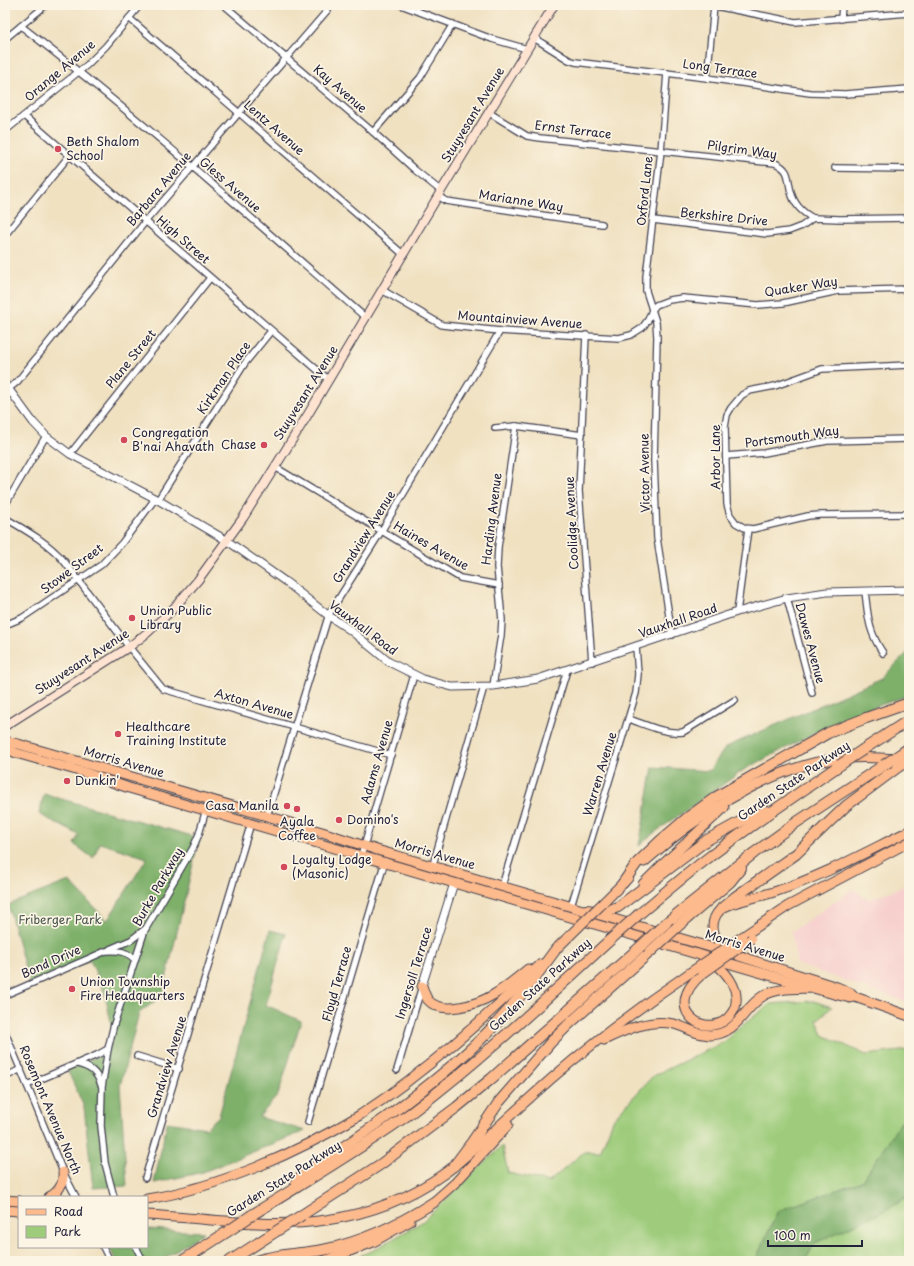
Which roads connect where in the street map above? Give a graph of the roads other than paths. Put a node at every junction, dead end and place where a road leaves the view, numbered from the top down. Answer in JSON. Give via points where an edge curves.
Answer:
{"nodes":[{"id":1,"x":46,"y":5,"type":"edge"},
{"id":2,"x":140,"y":5,"type":"edge"},
{"id":3,"x":224,"y":5,"type":"edge"},
{"id":4,"x":332,"y":5,"type":"edge"},
{"id":5,"x":401,"y":5,"type":"edge"},
{"id":6,"x":554,"y":5,"type":"edge"},
{"id":7,"x":712,"y":5,"type":"edge"},
{"id":8,"x":842,"y":5,"type":"edge"},
{"id":9,"x":909,"y":13,"type":"edge"},
{"id":10,"x":129,"y":18,"type":"junction"},
{"id":11,"x":841,"y":19,"type":"junction"},
{"id":12,"x":453,"y":24,"type":"junction"},
{"id":13,"x":20,"y":26,"type":"junction"},
{"id":14,"x":534,"y":38,"type":"junction"},
{"id":15,"x":5,"y":39,"type":"edge"},
{"id":16,"x":527,"y":49,"type":"junction"},
{"id":17,"x":286,"y":58,"type":"junction"},
{"id":18,"x":78,"y":71,"type":"junction"},
{"id":19,"x":667,"y":73,"type":"junction"},
{"id":20,"x":706,"y":78,"type":"junction"},
{"id":21,"x":909,"y":89,"type":"edge"},
{"id":22,"x":488,"y":112,"type":"junction"},
{"id":23,"x":239,"y":113,"type":"junction"},
{"id":24,"x":24,"y":116,"type":"junction"},
{"id":25,"x":5,"y":131,"type":"edge"},
{"id":26,"x":373,"y":132,"type":"junction"},
{"id":27,"x":661,"y":151,"type":"junction"},
{"id":28,"x":69,"y":156,"type":"junction"},
{"id":29,"x":192,"y":167,"type":"junction"},
{"id":30,"x":835,"y":168,"type":"dead end"},
{"id":31,"x":909,"y":169,"type":"edge"},
{"id":32,"x":440,"y":193,"type":"junction"},
{"id":33,"x":813,"y":218,"type":"junction"},
{"id":34,"x":909,"y":218,"type":"edge"},
{"id":35,"x":653,"y":220,"type":"junction"},
{"id":36,"x":145,"y":222,"type":"junction"},
{"id":37,"x":602,"y":224,"type":"dead end"},
{"id":38,"x":5,"y":235,"type":"edge"},
{"id":39,"x":404,"y":255,"type":"junction"},
{"id":40,"x":210,"y":278,"type":"junction"},
{"id":41,"x":909,"y":289,"type":"edge"},
{"id":42,"x":382,"y":290,"type":"junction"},
{"id":43,"x":652,"y":310,"type":"junction"},
{"id":44,"x":366,"y":318,"type":"junction"},
{"id":45,"x":271,"y":331,"type":"junction"},
{"id":46,"x":500,"y":331,"type":"junction"},
{"id":47,"x":586,"y":335,"type":"junction"},
{"id":48,"x":909,"y":365,"type":"edge"},
{"id":49,"x":328,"y":380,"type":"junction"},
{"id":50,"x":6,"y":389,"type":"edge"},
{"id":51,"x":516,"y":426,"type":"junction"},
{"id":52,"x":495,"y":428,"type":"dead end"},
{"id":53,"x":582,"y":435,"type":"junction"},
{"id":54,"x":46,"y":436,"type":"junction"},
{"id":55,"x":909,"y":439,"type":"edge"},
{"id":56,"x":70,"y":454,"type":"junction"},
{"id":57,"x":726,"y":456,"type":"junction"},
{"id":58,"x":275,"y":467,"type":"junction"},
{"id":59,"x":157,"y":500,"type":"junction"},
{"id":60,"x":5,"y":505,"type":"edge"},
{"id":61,"x":909,"y":514,"type":"edge"},
{"id":62,"x":5,"y":518,"type":"edge"},
{"id":63,"x":748,"y":529,"type":"junction"},
{"id":64,"x":382,"y":530,"type":"junction"},
{"id":65,"x":226,"y":540,"type":"junction"},
{"id":66,"x":79,"y":580,"type":"junction"},
{"id":67,"x":499,"y":585,"type":"junction"},
{"id":68,"x":909,"y":590,"type":"edge"},
{"id":69,"x":865,"y":591,"type":"junction"},
{"id":70,"x":786,"y":598,"type":"junction"},
{"id":71,"x":737,"y":612,"type":"junction"},
{"id":72,"x":329,"y":616,"type":"junction"},
{"id":73,"x":5,"y":625,"type":"edge"},
{"id":74,"x":672,"y":634,"type":"junction"},
{"id":75,"x":129,"y":647,"type":"junction"},
{"id":76,"x":636,"y":647,"type":"junction"},
{"id":77,"x":883,"y":653,"type":"dead end"},
{"id":78,"x":592,"y":662,"type":"junction"},
{"id":79,"x":567,"y":670,"type":"junction"},
{"id":80,"x":414,"y":675,"type":"junction"},
{"id":81,"x":493,"y":686,"type":"junction"},
{"id":82,"x":484,"y":687,"type":"junction"},
{"id":83,"x":812,"y":693,"type":"dead end"},
{"id":84,"x":735,"y":700,"type":"dead end"},
{"id":85,"x":909,"y":703,"type":"edge"},
{"id":86,"x":629,"y":719,"type":"junction"},
{"id":87,"x":909,"y":720,"type":"edge"},
{"id":88,"x":5,"y":726,"type":"edge"},
{"id":89,"x":294,"y":727,"type":"junction"},
{"id":90,"x":5,"y":741,"type":"edge"},
{"id":91,"x":5,"y":748,"type":"edge"},
{"id":92,"x":391,"y":755,"type":"junction"},
{"id":93,"x":907,"y":755,"type":"edge"},
{"id":94,"x":874,"y":757,"type":"junction"},
{"id":95,"x":909,"y":764,"type":"edge"},
{"id":96,"x":749,"y":789,"type":"junction"},
{"id":97,"x":210,"y":799,"type":"junction"},
{"id":98,"x":775,"y":809,"type":"junction"},
{"id":99,"x":206,"y":810,"type":"junction"},
{"id":100,"x":267,"y":816,"type":"junction"},
{"id":101,"x":251,"y":823,"type":"junction"},
{"id":102,"x":909,"y":831,"type":"edge"},
{"id":103,"x":909,"y":842,"type":"edge"},
{"id":104,"x":364,"y":845,"type":"junction"},
{"id":105,"x":387,"y":853,"type":"junction"},
{"id":106,"x":754,"y":853,"type":"junction"},
{"id":107,"x":361,"y":856,"type":"junction"},
{"id":108,"x":384,"y":862,"type":"junction"},
{"id":109,"x":432,"y":866,"type":"junction"},
{"id":110,"x":430,"y":876,"type":"junction"},
{"id":111,"x":454,"y":883,"type":"junction"},
{"id":112,"x":623,"y":883,"type":"junction"},
{"id":113,"x":502,"y":886,"type":"junction"},
{"id":114,"x":625,"y":903,"type":"junction"},
{"id":115,"x":571,"y":906,"type":"junction"},
{"id":116,"x":722,"y":908,"type":"junction"},
{"id":117,"x":586,"y":910,"type":"junction"},
{"id":118,"x":147,"y":926,"type":"junction"},
{"id":119,"x":747,"y":938,"type":"junction"},
{"id":120,"x":556,"y":949,"type":"junction"},
{"id":121,"x":106,"y":951,"type":"junction"},
{"id":122,"x":698,"y":954,"type":"junction"},
{"id":123,"x":746,"y":958,"type":"junction"},
{"id":124,"x":135,"y":960,"type":"junction"},
{"id":125,"x":422,"y":986,"type":"junction"},
{"id":126,"x":814,"y":988,"type":"junction"},
{"id":127,"x":5,"y":995,"type":"edge"},
{"id":128,"x":855,"y":997,"type":"junction"},
{"id":129,"x":909,"y":1016,"type":"edge"},
{"id":130,"x":5,"y":1032,"type":"edge"},
{"id":131,"x":108,"y":1049,"type":"junction"},
{"id":132,"x":586,"y":1050,"type":"junction"},
{"id":133,"x":137,"y":1056,"type":"dead end"},
{"id":134,"x":78,"y":1064,"type":"junction"},
{"id":135,"x":179,"y":1068,"type":"junction"},
{"id":136,"x":21,"y":1069,"type":"junction"},
{"id":137,"x":397,"y":1070,"type":"dead end"},
{"id":138,"x":5,"y":1077,"type":"edge"},
{"id":139,"x":551,"y":1080,"type":"junction"},
{"id":140,"x":27,"y":1085,"type":"junction"},
{"id":141,"x":102,"y":1087,"type":"junction"},
{"id":142,"x":308,"y":1122,"type":"dead end"},
{"id":143,"x":454,"y":1166,"type":"junction"},
{"id":144,"x":63,"y":1172,"type":"junction"},
{"id":145,"x":146,"y":1178,"type":"dead end"},
{"id":146,"x":51,"y":1196,"type":"edge"},
{"id":147,"x":75,"y":1196,"type":"edge"},
{"id":148,"x":114,"y":1196,"type":"edge"},
{"id":149,"x":148,"y":1199,"type":"edge"},
{"id":150,"x":5,"y":1200,"type":"edge"},
{"id":151,"x":18,"y":1201,"type":"edge"},
{"id":152,"x":434,"y":1202,"type":"junction"},
{"id":153,"x":5,"y":1210,"type":"edge"},
{"id":154,"x":18,"y":1211,"type":"edge"},
{"id":155,"x":148,"y":1215,"type":"edge"},
{"id":156,"x":252,"y":1215,"type":"junction"},
{"id":157,"x":104,"y":1248,"type":"edge"},
{"id":158,"x":136,"y":1248,"type":"edge"},
{"id":159,"x":110,"y":1261,"type":"edge"},
{"id":160,"x":143,"y":1261,"type":"edge"},
{"id":161,"x":182,"y":1261,"type":"edge"},
{"id":162,"x":230,"y":1261,"type":"edge"},
{"id":163,"x":256,"y":1261,"type":"edge"},
{"id":164,"x":324,"y":1261,"type":"edge"}],
"edges":[{"from":1,"to":13,"type":"street"},
{"from":2,"to":10,"type":"street","name":"Orange Avenue"},
{"from":3,"to":17,"type":"street","name":"Kay Avenue"},
{"from":4,"to":17,"type":"street","name":"Barbara Avenue"},
{"from":5,"to":12,"type":"street"},
{"from":6,"to":14,"type":"main road","name":"Stuyvesant Avenue"},
{"from":7,"to":11,"type":"street","via":[[795,22]]},
{"from":7,"to":20,"type":"street"},
{"from":8,"to":11,"type":"street"},
{"from":9,"to":11,"type":"street"},
{"from":10,"to":18,"type":"street","name":"Orange Avenue","via":[[106,46]]},
{"from":10,"to":23,"type":"street","name":"Lentz Avenue"},
{"from":12,"to":16,"type":"street"},
{"from":12,"to":26,"type":"street","via":[[420,78]]},
{"from":13,"to":15,"type":"street"},
{"from":13,"to":18,"type":"street","name":"Gless Avenue"},
{"from":14,"to":16,"type":"main road","name":"Stuyvesant Avenue"},
{"from":14,"to":19,"type":"street","name":"Long Terrace","via":[[569,60]]},
{"from":16,"to":22,"type":"main road","name":"Stuyvesant Avenue"},
{"from":17,"to":23,"type":"street","name":"Barbara Avenue"},
{"from":17,"to":26,"type":"street","name":"Kay Avenue"},
{"from":18,"to":24,"type":"street","name":"Orange Avenue"},
{"from":18,"to":29,"type":"street","name":"Gless Avenue"},
{"from":19,"to":20,"type":"street","name":"Long Terrace"},
{"from":19,"to":27,"type":"street","name":"Oxford Lane"},
{"from":20,"to":21,"type":"street","name":"Long Terrace","via":[[822,94]]},
{"from":22,"to":27,"type":"street","name":"Ernst Terrace","via":[[527,136]]},
{"from":22,"to":32,"type":"main road","name":"Stuyvesant Avenue"},
{"from":23,"to":29,"type":"street","name":"Barbara Avenue"},
{"from":23,"to":39,"type":"street","name":"Lentz Avenue"},
{"from":24,"to":25,"type":"street","name":"Orange Avenue"},
{"from":24,"to":28,"type":"street","name":"High Street"},
{"from":26,"to":32,"type":"street","name":"Kay Avenue"},
{"from":27,"to":33,"type":"street","name":"Pilgrim Way","via":[[775,163],[788,175],[790,191],[796,203]]},
{"from":27,"to":35,"type":"street","name":"Oxford Lane"},
{"from":28,"to":36,"type":"street","name":"High Street"},
{"from":28,"to":38,"type":"street"},
{"from":29,"to":36,"type":"street","name":"Barbara Avenue"},
{"from":29,"to":44,"type":"street","name":"Gless Avenue"},
{"from":30,"to":31,"type":"street"},
{"from":32,"to":37,"type":"street","name":"Marianne Way","via":[[446,200]]},
{"from":32,"to":39,"type":"main road","name":"Stuyvesant Avenue"},
{"from":33,"to":34,"type":"street"},
{"from":33,"to":35,"type":"street","name":"Berkshire Drive","via":[[789,231],[767,234]]},
{"from":35,"to":43,"type":"street","name":"Oxford Lane","via":[[646,277],[646,291]]},
{"from":36,"to":40,"type":"street","name":"High Street"},
{"from":36,"to":50,"type":"street","name":"Barbara Avenue","via":[[17,382]]},
{"from":39,"to":42,"type":"main road","name":"Stuyvesant Avenue"},
{"from":40,"to":45,"type":"street","name":"High Street"},
{"from":40,"to":56,"type":"street","name":"Plane Street"},
{"from":41,"to":43,"type":"street","name":"Quaker Way","via":[[838,291],[783,303],[758,305],[683,298],[661,303]]},
{"from":42,"to":44,"type":"main road","name":"Stuyvesant Avenue"},
{"from":42,"to":46,"type":"street","name":"Mountainview Avenue","via":[[442,325]]},
{"from":43,"to":47,"type":"street","name":"Mountainview Avenue","via":[[642,328],[631,335],[620,338]]},
{"from":43,"to":74,"type":"street","name":"Victor Avenue","via":[[658,338],[654,460],[657,538]]},
{"from":44,"to":49,"type":"main road","name":"Stuyvesant Avenue"},
{"from":45,"to":49,"type":"street","name":"High Street"},
{"from":45,"to":59,"type":"street","name":"Kirkman Place","via":[[244,363]]},
{"from":46,"to":47,"type":"street","name":"Mountainview Avenue"},
{"from":46,"to":64,"type":"street","name":"Grandview Avenue"},
{"from":47,"to":53,"type":"street","name":"Coolidge Avenue"},
{"from":48,"to":57,"type":"street","name":"Arbor Lane","via":[[826,369],[775,386],[749,391],[736,401],[727,415]]},
{"from":49,"to":58,"type":"main road","name":"Stuyvesant Avenue"},
{"from":50,"to":54,"type":"street","name":"Vauxhall Road"},
{"from":51,"to":52,"type":"street"},
{"from":51,"to":53,"type":"street"},
{"from":51,"to":67,"type":"street","name":"Harding Avenue","via":[[498,547]]},
{"from":53,"to":78,"type":"street","name":"Coolidge Avenue","via":[[579,491]]},
{"from":54,"to":56,"type":"street","name":"Vauxhall Road"},
{"from":54,"to":60,"type":"street"},
{"from":55,"to":57,"type":"street","name":"Portsmouth Way","via":[[827,441],[764,453]]},
{"from":56,"to":59,"type":"street","name":"Vauxhall Road"},
{"from":57,"to":63,"type":"street","name":"Arbor Lane","via":[[727,504],[730,515],[736,523]]},
{"from":58,"to":64,"type":"street","name":"Haines Avenue"},
{"from":58,"to":65,"type":"main road","name":"Stuyvesant Avenue"},
{"from":59,"to":65,"type":"street","name":"Vauxhall Road"},
{"from":59,"to":66,"type":"street","name":"Stowe Street","via":[[122,543],[101,564]]},
{"from":61,"to":63,"type":"street","via":[[808,516]]},
{"from":62,"to":66,"type":"street","name":"Axton Avenue","via":[[50,547]]},
{"from":63,"to":71,"type":"street"},
{"from":64,"to":67,"type":"street","name":"Haines Avenue","via":[[460,578]]},
{"from":64,"to":72,"type":"street","name":"Grandview Avenue"},
{"from":65,"to":72,"type":"street","name":"Vauxhall Road"},
{"from":65,"to":75,"type":"main road","name":"Stuyvesant Avenue","via":[[198,580],[173,609]]},
{"from":66,"to":73,"type":"street","name":"Stowe Street","via":[[22,618]]},
{"from":66,"to":75,"type":"street","name":"Axton Avenue"},
{"from":67,"to":81,"type":"street","name":"Harding Avenue","via":[[502,620]]},
{"from":68,"to":69,"type":"street","name":"Vauxhall Road"},
{"from":69,"to":70,"type":"street","name":"Vauxhall Road","via":[[827,592]]},
{"from":69,"to":77,"type":"street","via":[[868,623]]},
{"from":70,"to":71,"type":"street","name":"Vauxhall Road"},
{"from":70,"to":83,"type":"street","name":"Dawes Avenue"},
{"from":71,"to":74,"type":"street","name":"Vauxhall Road"},
{"from":72,"to":80,"type":"street","name":"Vauxhall Road","via":[[388,662]]},
{"from":72,"to":89,"type":"street","name":"Grandview Avenue"},
{"from":74,"to":76,"type":"street","name":"Vauxhall Road"},
{"from":75,"to":88,"type":"main road","name":"Stuyvesant Avenue"},
{"from":75,"to":89,"type":"street","name":"Axton Avenue","via":[[163,689]]},
{"from":76,"to":78,"type":"street","name":"Vauxhall Road"},
{"from":76,"to":86,"type":"street","name":"Warren Avenue","via":[[638,685]]},
{"from":78,"to":79,"type":"street","name":"Vauxhall Road"},
{"from":79,"to":81,"type":"street","name":"Vauxhall Road","via":[[538,679]]},
{"from":79,"to":113,"type":"street"},
{"from":80,"to":82,"type":"street","name":"Vauxhall Road","via":[[452,687]]},
{"from":80,"to":92,"type":"street","name":"Adams Avenue"},
{"from":81,"to":82,"type":"street","name":"Vauxhall Road"},
{"from":82,"to":109,"type":"street"},
{"from":84,"to":86,"type":"street","via":[[683,732],[665,732]]},
{"from":85,"to":112,"type":"highway","via":[[836,730],[716,796],[660,841],[637,863]]},
{"from":86,"to":115,"type":"street","name":"Warren Avenue"},
{"from":87,"to":98,"type":"highway","name":"Garden State Parkway","bridge":true},
{"from":89,"to":92,"type":"street","name":"Axton Avenue"},
{"from":89,"to":100,"type":"street","name":"Grandview Avenue"},
{"from":90,"to":97,"type":"main road","name":"Morris Avenue"},
{"from":91,"to":99,"type":"main road","name":"Morris Avenue"},
{"from":92,"to":104,"type":"street","name":"Adams Avenue"},
{"from":93,"to":94,"type":"main road"},
{"from":93,"to":106,"type":"highway","bridge":true,"via":[[884,765]]},
{"from":93,"to":116,"type":"highway","bridge":true,"via":[[898,767],[842,809],[796,854]]},
{"from":94,"to":95,"type":"main road"},
{"from":94,"to":96,"type":"main road","via":[[840,758],[818,762],[780,774]]},
{"from":96,"to":112,"type":"main road","via":[[688,826]]},
{"from":96,"to":114,"type":"main road","via":[[716,815]]},
{"from":97,"to":99,"type":"street","name":"Burke Parkway"},
{"from":97,"to":100,"type":"main road","name":"Morris Avenue"},
{"from":98,"to":114,"type":"highway","via":[[749,817],[707,840]]},
{"from":98,"to":156,"type":"highway","name":"Garden State Parkway","bridge":true,"via":[[708,858],[638,915],[502,1037],[413,1111]]},
{"from":99,"to":101,"type":"main road","name":"Morris Avenue"},
{"from":99,"to":118,"type":"street","name":"Burke Parkway","via":[[193,848]]},
{"from":100,"to":104,"type":"main road","name":"Morris Avenue"},
{"from":101,"to":107,"type":"main road","name":"Morris Avenue"},
{"from":101,"to":135,"type":"street","name":"Grandview Avenue"},
{"from":102,"to":116,"type":"main road","via":[[842,865],[801,882]]},
{"from":103,"to":119,"type":"main road","via":[[788,906]]},
{"from":104,"to":105,"type":"main road","name":"Morris Avenue"},
{"from":104,"to":107,"type":"street","name":"Adams Avenue"},
{"from":105,"to":108,"type":"street","name":"Floyd Terrace"},
{"from":105,"to":109,"type":"main road","name":"Morris Avenue"},
{"from":106,"to":143,"type":"highway","bridge":true,"via":[[730,882],[551,1042],[499,1102]]},
{"from":106,"to":162,"type":"highway","bridge":true,"via":[[666,923],[452,1112],[381,1164]]},
{"from":107,"to":108,"type":"main road","name":"Morris Avenue"},
{"from":108,"to":110,"type":"main road","name":"Morris Avenue"},
{"from":108,"to":142,"type":"street","name":"Floyd Terrace"},
{"from":109,"to":110,"type":"street"},
{"from":109,"to":113,"type":"main road","name":"Morris Avenue"},
{"from":110,"to":111,"type":"main road","name":"Morris Avenue"},
{"from":111,"to":122,"type":"main road","name":"Morris Avenue"},
{"from":111,"to":125,"type":"street","name":"Ingersoll Terrace"},
{"from":112,"to":120,"type":"main road","bridge":true},
{"from":113,"to":115,"type":"main road","name":"Morris Avenue"},
{"from":114,"to":117,"type":"highway","via":[[607,911]]},
{"from":115,"to":117,"type":"main road","name":"Morris Avenue"},
{"from":116,"to":123,"type":"main road","via":[[713,921],[715,937],[725,948]]},
{"from":117,"to":123,"type":"main road","name":"Morris Avenue"},
{"from":118,"to":121,"type":"street","name":"Bond Drive","via":[[131,940]]},
{"from":118,"to":124,"type":"street","name":"Burke Parkway"},
{"from":119,"to":122,"type":"main road","bridge":true,"via":[[702,974],[687,990],[684,1002],[692,1019],[701,1024],[721,1023],[735,1009],[736,992],[721,968],[713,962]]},
{"from":119,"to":132,"type":"main road","bridge":true,"via":[[691,972]]},
{"from":120,"to":125,"type":"main road","via":[[497,992],[469,1005],[451,1008],[434,1005],[428,1000]]},
{"from":120,"to":149,"type":"main road","via":[[455,1042],[397,1089],[359,1115],[303,1146],[246,1172],[202,1187]]},
{"from":120,"to":156,"type":"highway","via":[[518,1000],[469,1050],[387,1117],[316,1165]]},
{"from":121,"to":124,"type":"street","name":"Bond Drive","via":[[130,954]]},
{"from":121,"to":127,"type":"street","name":"Bond Drive"},
{"from":122,"to":126,"type":"main road","name":"Morris Avenue"},
{"from":123,"to":128,"type":"main road","name":"Morris Avenue","via":[[837,987]]},
{"from":124,"to":131,"type":"street","name":"Burke Parkway"},
{"from":125,"to":137,"type":"street","name":"Ingersoll Terrace"},
{"from":126,"to":128,"type":"main road","name":"Morris Avenue","via":[[850,998]]},
{"from":126,"to":132,"type":"main road","via":[[767,994],[732,1027],[718,1034],[702,1035],[675,1024],[657,1022],[614,1035]]},
{"from":128,"to":129,"type":"main road","name":"Morris Avenue"},
{"from":130,"to":136,"type":"street","name":"Rosemont Avenue North"},
{"from":131,"to":134,"type":"street"},
{"from":131,"to":141,"type":"street","name":"Burke Parkway"},
{"from":132,"to":139,"type":"main road"},
{"from":133,"to":135,"type":"street"},
{"from":134,"to":140,"type":"street"},
{"from":134,"to":141,"type":"street","via":[[93,1070]]},
{"from":135,"to":145,"type":"street","name":"Grandview Avenue"},
{"from":136,"to":138,"type":"street"},
{"from":136,"to":140,"type":"street","name":"Rosemont Avenue North"},
{"from":139,"to":143,"type":"main road"},
{"from":139,"to":152,"type":"main road","via":[[456,1182]]},
{"from":140,"to":144,"type":"street","name":"Rosemont Avenue North"},
{"from":141,"to":148,"type":"street","name":"Burke Parkway","via":[[102,1141]]},
{"from":143,"to":155,"type":"main road","via":[[434,1180],[394,1201],[359,1213],[326,1220],[277,1224]]},
{"from":144,"to":146,"type":"main road","via":[[60,1187]]},
{"from":144,"to":147,"type":"street","name":"Rosemont Avenue North"},
{"from":150,"to":151,"type":"main road"},
{"from":152,"to":163,"type":"highway","via":[[394,1225],[356,1241],[328,1249]]},
{"from":152,"to":164,"type":"main road","via":[[385,1236]]},
{"from":153,"to":154,"type":"main road"},
{"from":156,"to":161,"type":"highway","name":"Garden State Parkway","bridge":true},
{"from":157,"to":159,"type":"street"},
{"from":158,"to":160,"type":"street"}]}
